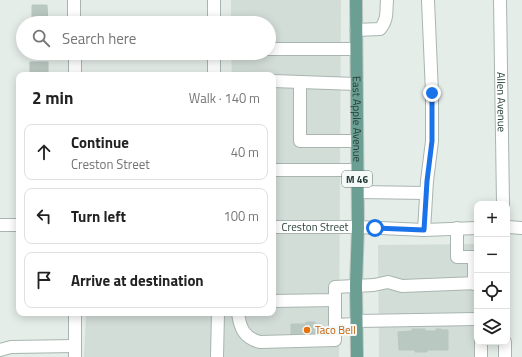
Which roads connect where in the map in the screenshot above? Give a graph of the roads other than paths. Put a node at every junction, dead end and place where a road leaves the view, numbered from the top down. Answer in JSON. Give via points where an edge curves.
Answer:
{"nodes":[{"id":1,"x":74,"y":0,"type":"edge"},
{"id":2,"x":214,"y":0,"type":"edge"},
{"id":3,"x":356,"y":0,"type":"edge"},
{"id":4,"x":387,"y":0,"type":"edge"},
{"id":5,"x":428,"y":0,"type":"edge"},
{"id":6,"x":500,"y":0,"type":"edge"},
{"id":7,"x":74,"y":16,"type":"edge"},
{"id":8,"x":214,"y":16,"type":"edge"},
{"id":9,"x":356,"y":30,"type":"junction"},
{"id":10,"x":276,"y":49,"type":"edge"},
{"id":11,"x":356,"y":49,"type":"junction"},
{"id":12,"x":74,"y":60,"type":"edge"},
{"id":13,"x":214,"y":60,"type":"edge"},
{"id":14,"x":75,"y":72,"type":"edge"},
{"id":15,"x":214,"y":72,"type":"edge"},
{"id":16,"x":276,"y":81,"type":"edge"},
{"id":17,"x":300,"y":82,"type":"junction"},
{"id":18,"x":356,"y":84,"type":"junction"},
{"id":19,"x":357,"y":141,"type":"junction"},
{"id":20,"x":276,"y":170,"type":"edge"},
{"id":21,"x":357,"y":170,"type":"junction"},
{"id":22,"x":358,"y":192,"type":"junction"},
{"id":23,"x":426,"y":193,"type":"junction"},
{"id":24,"x":503,"y":201,"type":"edge"},
{"id":25,"x":0,"y":225,"type":"edge"},
{"id":26,"x":16,"y":225,"type":"edge"},
{"id":27,"x":276,"y":226,"type":"edge"},
{"id":28,"x":358,"y":227,"type":"junction"},
{"id":29,"x":510,"y":227,"type":"edge"},
{"id":30,"x":457,"y":228,"type":"junction"},
{"id":31,"x":474,"y":228,"type":"edge"},
{"id":32,"x":522,"y":228,"type":"edge"},
{"id":33,"x":424,"y":230,"type":"junction"},
{"id":34,"x":475,"y":273,"type":"edge"},
{"id":35,"x":474,"y":284,"type":"edge"},
{"id":36,"x":356,"y":285,"type":"junction"},
{"id":37,"x":335,"y":300,"type":"junction"},
{"id":38,"x":276,"y":301,"type":"edge"},
{"id":39,"x":75,"y":316,"type":"edge"},
{"id":40,"x":218,"y":316,"type":"edge"},
{"id":41,"x":238,"y":316,"type":"edge"},
{"id":42,"x":474,"y":319,"type":"edge"},
{"id":43,"x":357,"y":322,"type":"junction"},
{"id":44,"x":335,"y":324,"type":"junction"},
{"id":45,"x":481,"y":345,"type":"edge"},
{"id":46,"x":505,"y":345,"type":"edge"},
{"id":47,"x":0,"y":350,"type":"edge"},
{"id":48,"x":75,"y":352,"type":"edge"},
{"id":49,"x":217,"y":357,"type":"edge"},
{"id":50,"x":358,"y":357,"type":"edge"},
{"id":51,"x":481,"y":357,"type":"edge"},
{"id":52,"x":506,"y":357,"type":"edge"}],
"edges":[{"from":1,"to":7,"type":"street"},
{"from":2,"to":8,"type":"street"},
{"from":3,"to":9,"type":"main road","name":"East Apple Avenue","number":"M 46"},
{"from":4,"to":9,"type":"street","via":[[386,18],[380,29]]},
{"from":5,"to":23,"type":"street","via":[[432,141]]},
{"from":6,"to":24,"type":"street","name":"Allen Avenue"},
{"from":9,"to":11,"type":"main road","name":"East Apple Avenue","number":"M 46"},
{"from":10,"to":11,"type":"street"},
{"from":11,"to":18,"type":"main road","name":"East Apple Avenue","number":"M 46"},
{"from":12,"to":14,"type":"street"},
{"from":13,"to":15,"type":"street"},
{"from":16,"to":17,"type":"street"},
{"from":17,"to":18,"type":"street"},
{"from":17,"to":19,"type":"street","via":[[300,141]]},
{"from":18,"to":19,"type":"main road","name":"East Apple Avenue","number":"M 46"},
{"from":19,"to":21,"type":"main road","name":"East Apple Avenue","number":"M 46"},
{"from":20,"to":21,"type":"street"},
{"from":21,"to":22,"type":"main road","name":"East Apple Avenue","number":"M 46"},
{"from":22,"to":23,"type":"street"},
{"from":22,"to":28,"type":"main road","name":"East Apple Avenue","number":"M 46"},
{"from":23,"to":33,"type":"street"},
{"from":25,"to":26,"type":"street"},
{"from":27,"to":28,"type":"street","name":"Creston Street"},
{"from":28,"to":33,"type":"street","name":"Creston Street"},
{"from":28,"to":36,"type":"main road","name":"East Apple Avenue","number":"M 46"},
{"from":29,"to":32,"type":"street"},
{"from":30,"to":31,"type":"street","name":"Creston Street"},
{"from":30,"to":33,"type":"street","name":"Creston Street"},
{"from":30,"to":34,"type":"street","via":[[457,257],[474,257]]},
{"from":35,"to":36,"type":"street","via":[[402,286],[388,282]]},
{"from":36,"to":37,"type":"street","via":[[335,287]]},
{"from":36,"to":43,"type":"main road","name":"East Apple Avenue","number":"M 46"},
{"from":37,"to":38,"type":"street"},
{"from":37,"to":44,"type":"street"},
{"from":39,"to":48,"type":"street"},
{"from":40,"to":49,"type":"street"},
{"from":41,"to":44,"type":"street","via":[[239,323],[246,334],[252,340],[260,342],[335,340]]},
{"from":42,"to":43,"type":"street"},
{"from":43,"to":44,"type":"street"},
{"from":43,"to":50,"type":"main road","name":"East Apple Avenue","number":"M 46"},
{"from":45,"to":51,"type":"street"},
{"from":46,"to":52,"type":"street"},
{"from":47,"to":48,"type":"street","via":[[11,347]]}]}
